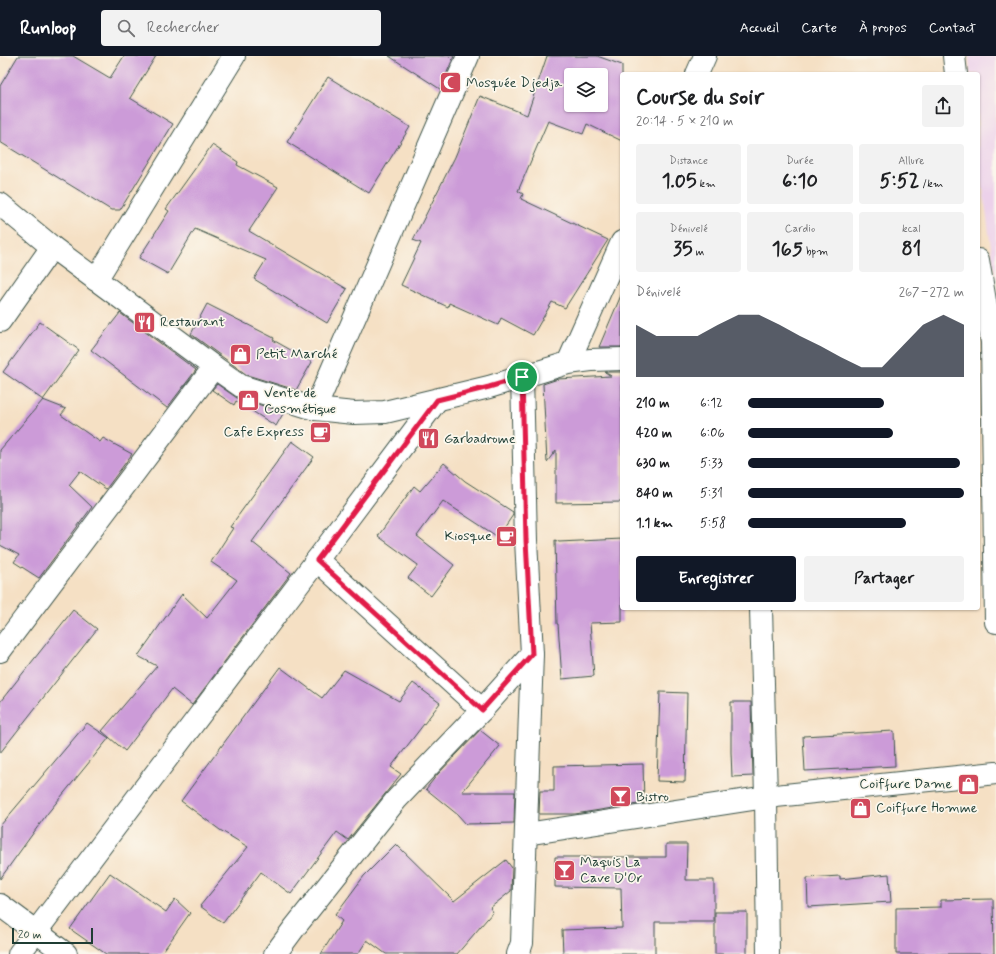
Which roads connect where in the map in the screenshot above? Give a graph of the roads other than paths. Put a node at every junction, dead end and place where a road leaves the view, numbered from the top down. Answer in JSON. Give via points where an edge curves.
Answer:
{"nodes":[{"id":1,"x":234,"y":56,"type":"edge"},
{"id":2,"x":468,"y":56,"type":"edge"},
{"id":3,"x":705,"y":56,"type":"edge"},
{"id":4,"x":954,"y":56,"type":"edge"},
{"id":5,"x":698,"y":72,"type":"edge"},
{"id":6,"x":956,"y":72,"type":"edge"},
{"id":7,"x":0,"y":204,"type":"edge"},
{"id":8,"x":620,"y":246,"type":"edge"},
{"id":9,"x":52,"y":247,"type":"junction"},
{"id":10,"x":980,"y":275,"type":"edge"},
{"id":11,"x":96,"y":280,"type":"junction"},
{"id":12,"x":0,"y":321,"type":"edge"},
{"id":13,"x":989,"y":343,"type":"edge"},
{"id":14,"x":620,"y":359,"type":"edge"},
{"id":15,"x":568,"y":363,"type":"junction"},
{"id":16,"x":214,"y":367,"type":"junction"},
{"id":17,"x":522,"y":377,"type":"junction"},
{"id":18,"x":437,"y":400,"type":"junction"},
{"id":19,"x":315,"y":409,"type":"junction"},
{"id":20,"x":317,"y":560,"type":"junction"},
{"id":21,"x":761,"y":610,"type":"edge"},
{"id":22,"x":996,"y":622,"type":"edge"},
{"id":23,"x":0,"y":651,"type":"edge"},
{"id":24,"x":532,"y":654,"type":"junction"},
{"id":25,"x":482,"y":710,"type":"junction"},
{"id":26,"x":996,"y":774,"type":"edge"},
{"id":27,"x":766,"y":797,"type":"junction"},
{"id":28,"x":526,"y":834,"type":"junction"},
{"id":29,"x":0,"y":905,"type":"edge"},
{"id":30,"x":36,"y":932,"type":"junction"},
{"id":31,"x":19,"y":954,"type":"edge"},
{"id":32,"x":66,"y":954,"type":"edge"},
{"id":33,"x":275,"y":954,"type":"edge"},
{"id":34,"x":518,"y":954,"type":"edge"},
{"id":35,"x":768,"y":954,"type":"edge"}],
"edges":[{"from":1,"to":11,"type":"street"},
{"from":2,"to":19,"type":"street"},
{"from":3,"to":5,"type":"street"},
{"from":4,"to":6,"type":"street"},
{"from":7,"to":9,"type":"street"},
{"from":8,"to":15,"type":"street"},
{"from":9,"to":11,"type":"street"},
{"from":9,"to":12,"type":"street"},
{"from":10,"to":13,"type":"street"},
{"from":11,"to":16,"type":"street"},
{"from":13,"to":22,"type":"street"},
{"from":14,"to":15,"type":"street"},
{"from":15,"to":17,"type":"street"},
{"from":16,"to":19,"type":"street","via":[[241,386]]},
{"from":16,"to":23,"type":"street"},
{"from":17,"to":18,"type":"street"},
{"from":17,"to":24,"type":"street"},
{"from":18,"to":19,"type":"street","via":[[385,412],[354,413]]},
{"from":18,"to":20,"type":"street"},
{"from":20,"to":25,"type":"street"},
{"from":20,"to":30,"type":"street"},
{"from":21,"to":27,"type":"street"},
{"from":24,"to":25,"type":"street"},
{"from":24,"to":28,"type":"street"},
{"from":25,"to":33,"type":"street","via":[[396,800]]},
{"from":26,"to":27,"type":"street"},
{"from":27,"to":28,"type":"street"},
{"from":27,"to":35,"type":"street"},
{"from":28,"to":34,"type":"street","via":[[522,943]]},
{"from":29,"to":30,"type":"street"},
{"from":30,"to":31,"type":"street"},
{"from":30,"to":32,"type":"street"}]}
